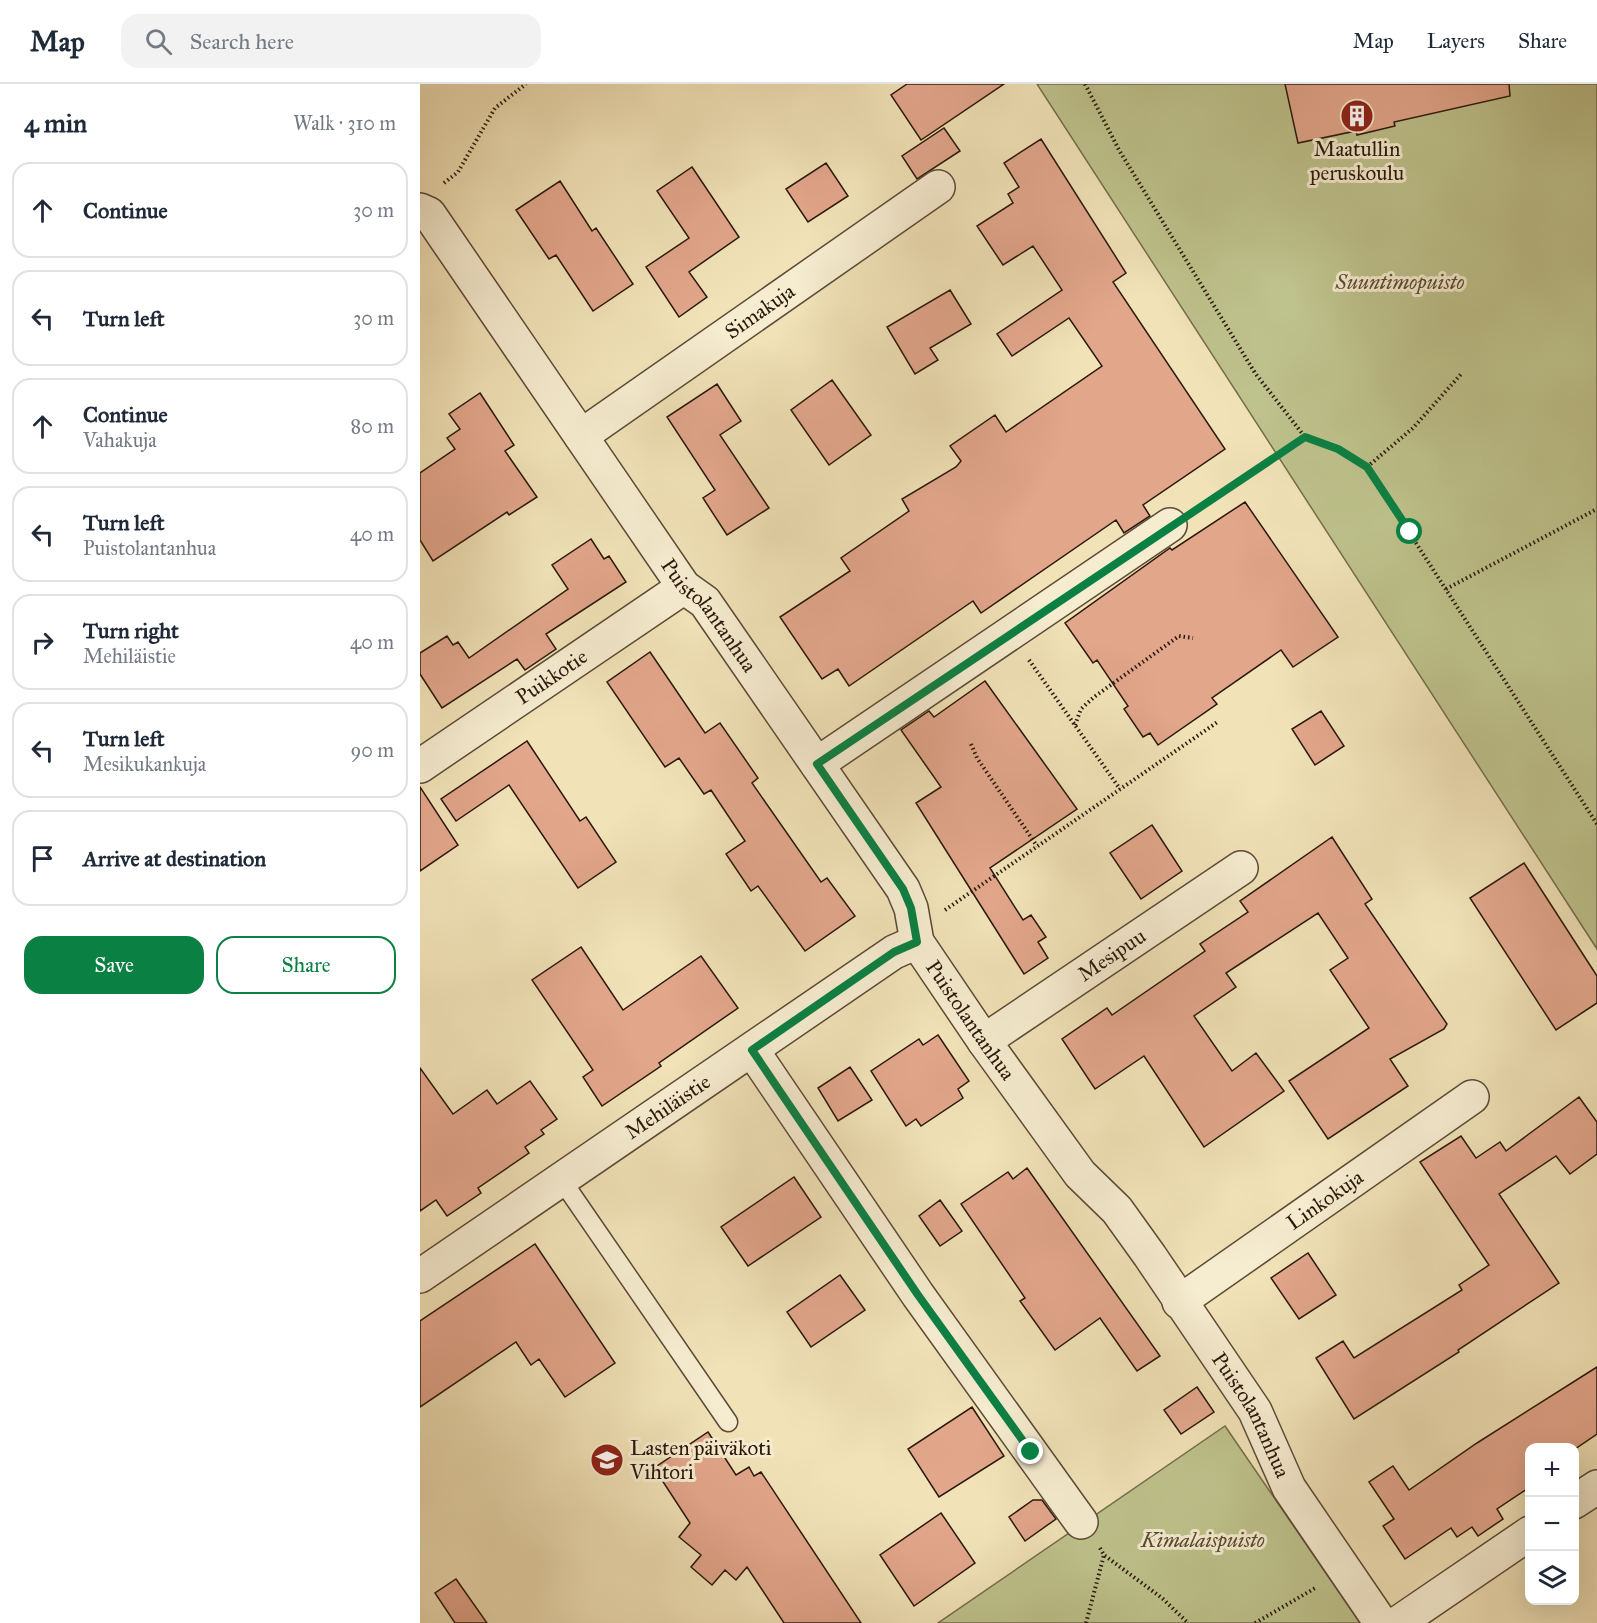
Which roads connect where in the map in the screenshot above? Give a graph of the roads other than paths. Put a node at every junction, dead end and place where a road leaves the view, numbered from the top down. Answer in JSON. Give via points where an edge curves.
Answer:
{"nodes":[{"id":1,"x":938,"y":187,"type":"dead end"},
{"id":2,"x":420,"y":210,"type":"edge"},
{"id":3,"x":581,"y":436,"type":"junction"},
{"id":4,"x":1170,"y":525,"type":"road end"},
{"id":5,"x":684,"y":587,"type":"junction"},
{"id":6,"x":817,"y":764,"type":"junction"},
{"id":7,"x":420,"y":766,"type":"edge"},
{"id":8,"x":1241,"y":868,"type":"dead end"},
{"id":9,"x":917,"y":942,"type":"junction"},
{"id":10,"x":984,"y":1041,"type":"junction"},
{"id":11,"x":752,"y":1050,"type":"junction"},
{"id":12,"x":1472,"y":1097,"type":"dead end"},
{"id":13,"x":561,"y":1179,"type":"junction"},
{"id":14,"x":420,"y":1276,"type":"edge"},
{"id":15,"x":1179,"y":1302,"type":"junction"},
{"id":16,"x":728,"y":1422,"type":"dead end"},
{"id":17,"x":1597,"y":1487,"type":"edge"},
{"id":18,"x":1579,"y":1499,"type":"edge"},
{"id":19,"x":1081,"y":1522,"type":"road end"},
{"id":20,"x":1525,"y":1536,"type":"edge"},
{"id":21,"x":1381,"y":1623,"type":"edge"},
{"id":22,"x":1398,"y":1623,"type":"edge"}],
"edges":[{"from":1,"to":3,"type":"street","name":"Simakuja"},
{"from":2,"to":3,"type":"street","name":"Puistolantanhua","via":[[429,214]]},
{"from":3,"to":5,"type":"street","name":"Puistolantanhua"},
{"from":4,"to":6,"type":"street"},
{"from":5,"to":6,"type":"street","name":"Puistolantanhua","via":[[705,602]]},
{"from":5,"to":7,"type":"street","name":"Puikkotie"},
{"from":6,"to":9,"type":"street","name":"Puistolantanhua","via":[[903,889]]},
{"from":8,"to":10,"type":"street","name":"Mesipuu"},
{"from":9,"to":10,"type":"street","name":"Puistolantanhua"},
{"from":9,"to":11,"type":"street","name":"Mehiläistie","via":[[894,952]]},
{"from":10,"to":15,"type":"street","name":"Puistolantanhua","via":[[1080,1174],[1116,1210]]},
{"from":11,"to":13,"type":"street","name":"Mehiläistie"},
{"from":11,"to":19,"type":"street","via":[[918,1295]]},
{"from":12,"to":15,"type":"street","name":"Linkokuja"},
{"from":13,"to":14,"type":"street","name":"Mehiläistie"},
{"from":13,"to":16,"type":"lane"},
{"from":15,"to":21,"type":"street","name":"Puistolantanhua","via":[[1255,1412],[1289,1488]]},
{"from":17,"to":18,"type":"street"},
{"from":20,"to":22,"type":"street"}]}
